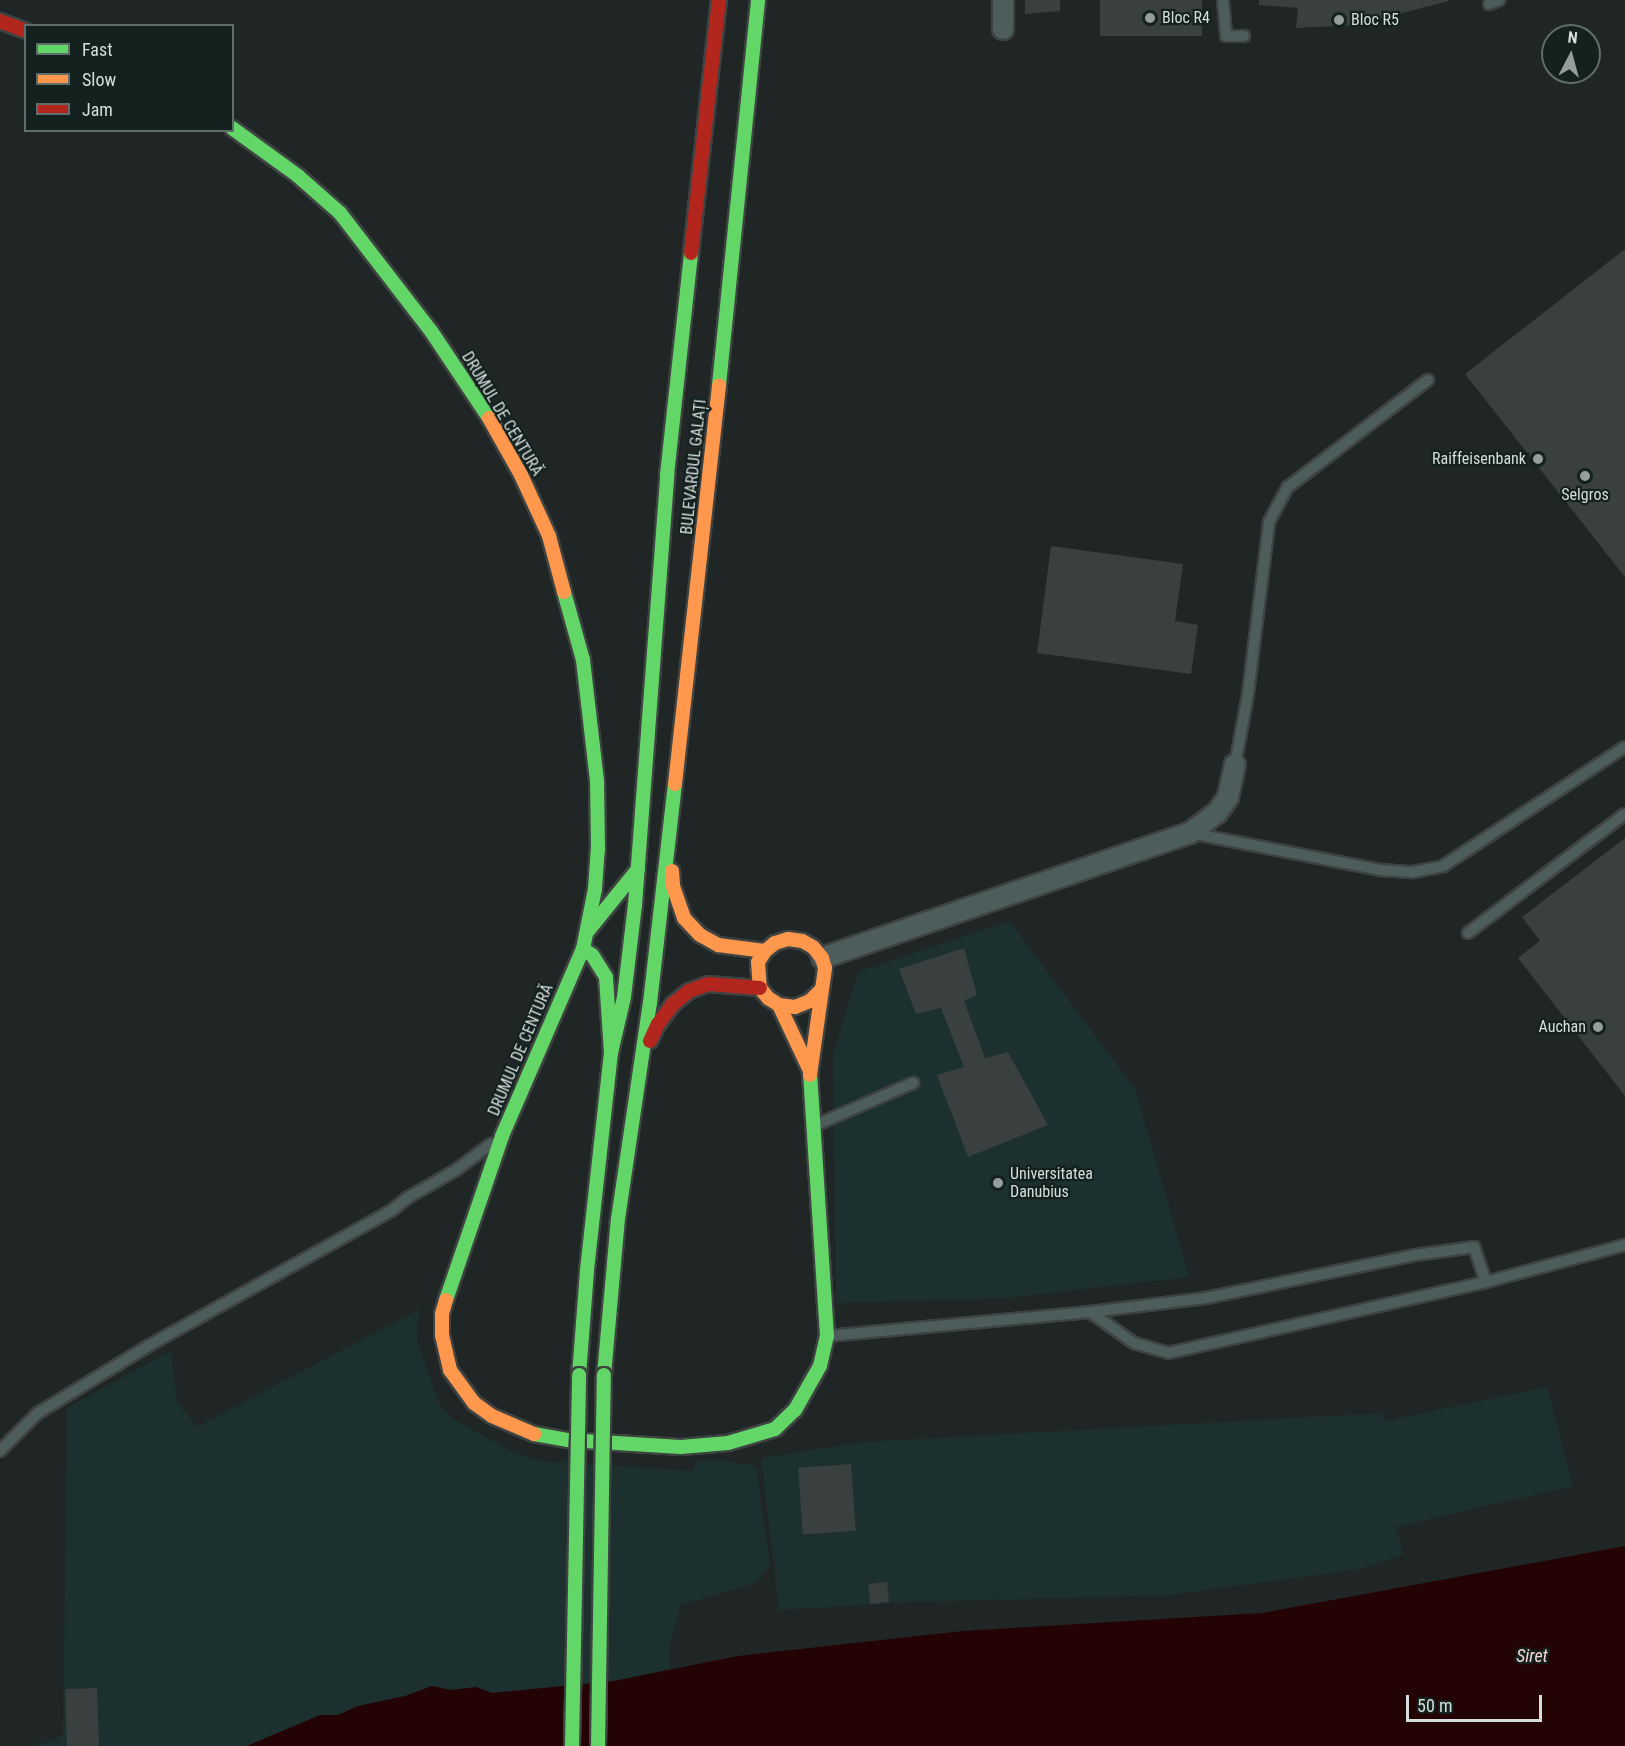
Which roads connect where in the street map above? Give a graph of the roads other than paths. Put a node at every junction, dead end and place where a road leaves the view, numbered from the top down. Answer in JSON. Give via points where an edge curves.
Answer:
{"nodes":[{"id":1,"x":719,"y":0,"type":"edge"},
{"id":2,"x":758,"y":0,"type":"edge"},
{"id":3,"x":1003,"y":0,"type":"edge"},
{"id":4,"x":1223,"y":0,"type":"edge"},
{"id":5,"x":0,"y":21,"type":"edge"},
{"id":6,"x":1003,"y":29,"type":"dead end"},
{"id":7,"x":24,"y":30,"type":"edge"},
{"id":8,"x":1244,"y":36,"type":"dead end"},
{"id":9,"x":234,"y":129,"type":"edge"},
{"id":10,"x":1428,"y":380,"type":"dead end"},
{"id":11,"x":1625,"y":747,"type":"edge"},
{"id":12,"x":1234,"y":765,"type":"joint"},
{"id":13,"x":1625,"y":814,"type":"edge"},
{"id":14,"x":1190,"y":833,"type":"junction"},
{"id":15,"x":668,"y":840,"type":"junction"},
{"id":16,"x":638,"y":869,"type":"junction"},
{"id":17,"x":587,"y":932,"type":"junction"},
{"id":18,"x":1468,"y":933,"type":"dead end"},
{"id":19,"x":583,"y":949,"type":"junction"},
{"id":20,"x":765,"y":951,"type":"junction"},
{"id":21,"x":822,"y":958,"type":"junction"},
{"id":22,"x":760,"y":988,"type":"junction"},
{"id":23,"x":821,"y":990,"type":"junction"},
{"id":24,"x":780,"y":1005,"type":"junction"},
{"id":25,"x":611,"y":1053,"type":"junction"},
{"id":26,"x":643,"y":1055,"type":"junction"},
{"id":27,"x":810,"y":1071,"type":"junction"},
{"id":28,"x":913,"y":1083,"type":"dead end"},
{"id":29,"x":813,"y":1126,"type":"junction"},
{"id":30,"x":502,"y":1136,"type":"junction"},
{"id":31,"x":1625,"y":1245,"type":"edge"},
{"id":32,"x":1485,"y":1282,"type":"junction"},
{"id":33,"x":1090,"y":1312,"type":"junction"},
{"id":34,"x":827,"y":1336,"type":"junction"},
{"id":35,"x":0,"y":1451,"type":"edge"},
{"id":36,"x":572,"y":1746,"type":"edge"},
{"id":37,"x":598,"y":1746,"type":"edge"}],
"edges":[{"from":1,"to":16,"type":"main road","name":"BULEVARDUL GALAȚI","via":[[667,475]]},
{"from":2,"to":15,"type":"main road","name":"BULEVARDUL GALAȚI"},
{"from":3,"to":6,"type":"street"},
{"from":4,"to":8,"type":"lane","via":[[1226,36]]},
{"from":5,"to":7,"type":"main road"},
{"from":9,"to":17,"type":"main road","name":"DRUMUL DE CENTURĂ","via":[[298,176],[347,222],[431,331],[491,422],[549,536],[583,660],[597,781],[598,850]]},
{"from":10,"to":12,"type":"lane","via":[[1288,487],[1269,522],[1248,694]]},
{"from":11,"to":14,"type":"lane","via":[[1443,866],[1413,872],[1381,870]]},
{"from":12,"to":14,"type":"street","via":[[1223,805]]},
{"from":13,"to":18,"type":"lane"},
{"from":14,"to":21,"type":"street"},
{"from":15,"to":20,"type":"main road","via":[[673,886],[684,918],[700,935],[718,945]]},
{"from":15,"to":26,"type":"main road","name":"BULEVARDUL GALAȚI"},
{"from":16,"to":17,"type":"main road"},
{"from":16,"to":25,"type":"main road","name":"BULEVARDUL GALAȚI","via":[[624,997]]},
{"from":17,"to":19,"type":"main road","name":"DRUMUL DE CENTURĂ"},
{"from":19,"to":25,"type":"main road","via":[[592,955],[606,977]]},
{"from":19,"to":30,"type":"main road","name":"DRUMUL DE CENTURĂ"},
{"from":20,"to":21,"type":"main road","via":[[788,939],[802,940]]},
{"from":20,"to":22,"type":"main road","via":[[758,969]]},
{"from":21,"to":23,"type":"main road","name":"DRUMUL DE CENTURĂ","via":[[825,979]]},
{"from":22,"to":24,"type":"main road","name":"DRUMUL DE CENTURĂ"},
{"from":22,"to":26,"type":"main road","via":[[708,984],[689,991],[658,1024]]},
{"from":23,"to":24,"type":"main road","via":[[810,1001],[795,1007]]},
{"from":23,"to":27,"type":"main road","name":"DRUMUL DE CENTURĂ"},
{"from":24,"to":27,"type":"main road","name":"DRUMUL DE CENTURĂ"},
{"from":25,"to":36,"type":"main road","bridge":true,"via":[[579,1375]]},
{"from":26,"to":37,"type":"main road","bridge":true,"via":[[626,1154],[604,1375]]},
{"from":27,"to":29,"type":"main road","name":"DRUMUL DE CENTURĂ"},
{"from":28,"to":29,"type":"lane"},
{"from":29,"to":34,"type":"main road","name":"DRUMUL DE CENTURĂ"},
{"from":30,"to":34,"type":"main road","name":"DRUMUL DE CENTURĂ","via":[[442,1314],[450,1370],[474,1403],[492,1416],[538,1436],[568,1440],[681,1447],[747,1439],[775,1428],[795,1410],[820,1366]]},
{"from":30,"to":35,"type":"lane","via":[[391,1211],[148,1346],[38,1413]]},
{"from":31,"to":32,"type":"lane"},
{"from":32,"to":33,"type":"lane","via":[[1169,1353],[1134,1344]]},
{"from":32,"to":33,"type":"lane","via":[[1474,1247],[1415,1255],[1206,1298]]},
{"from":33,"to":34,"type":"lane"}]}
